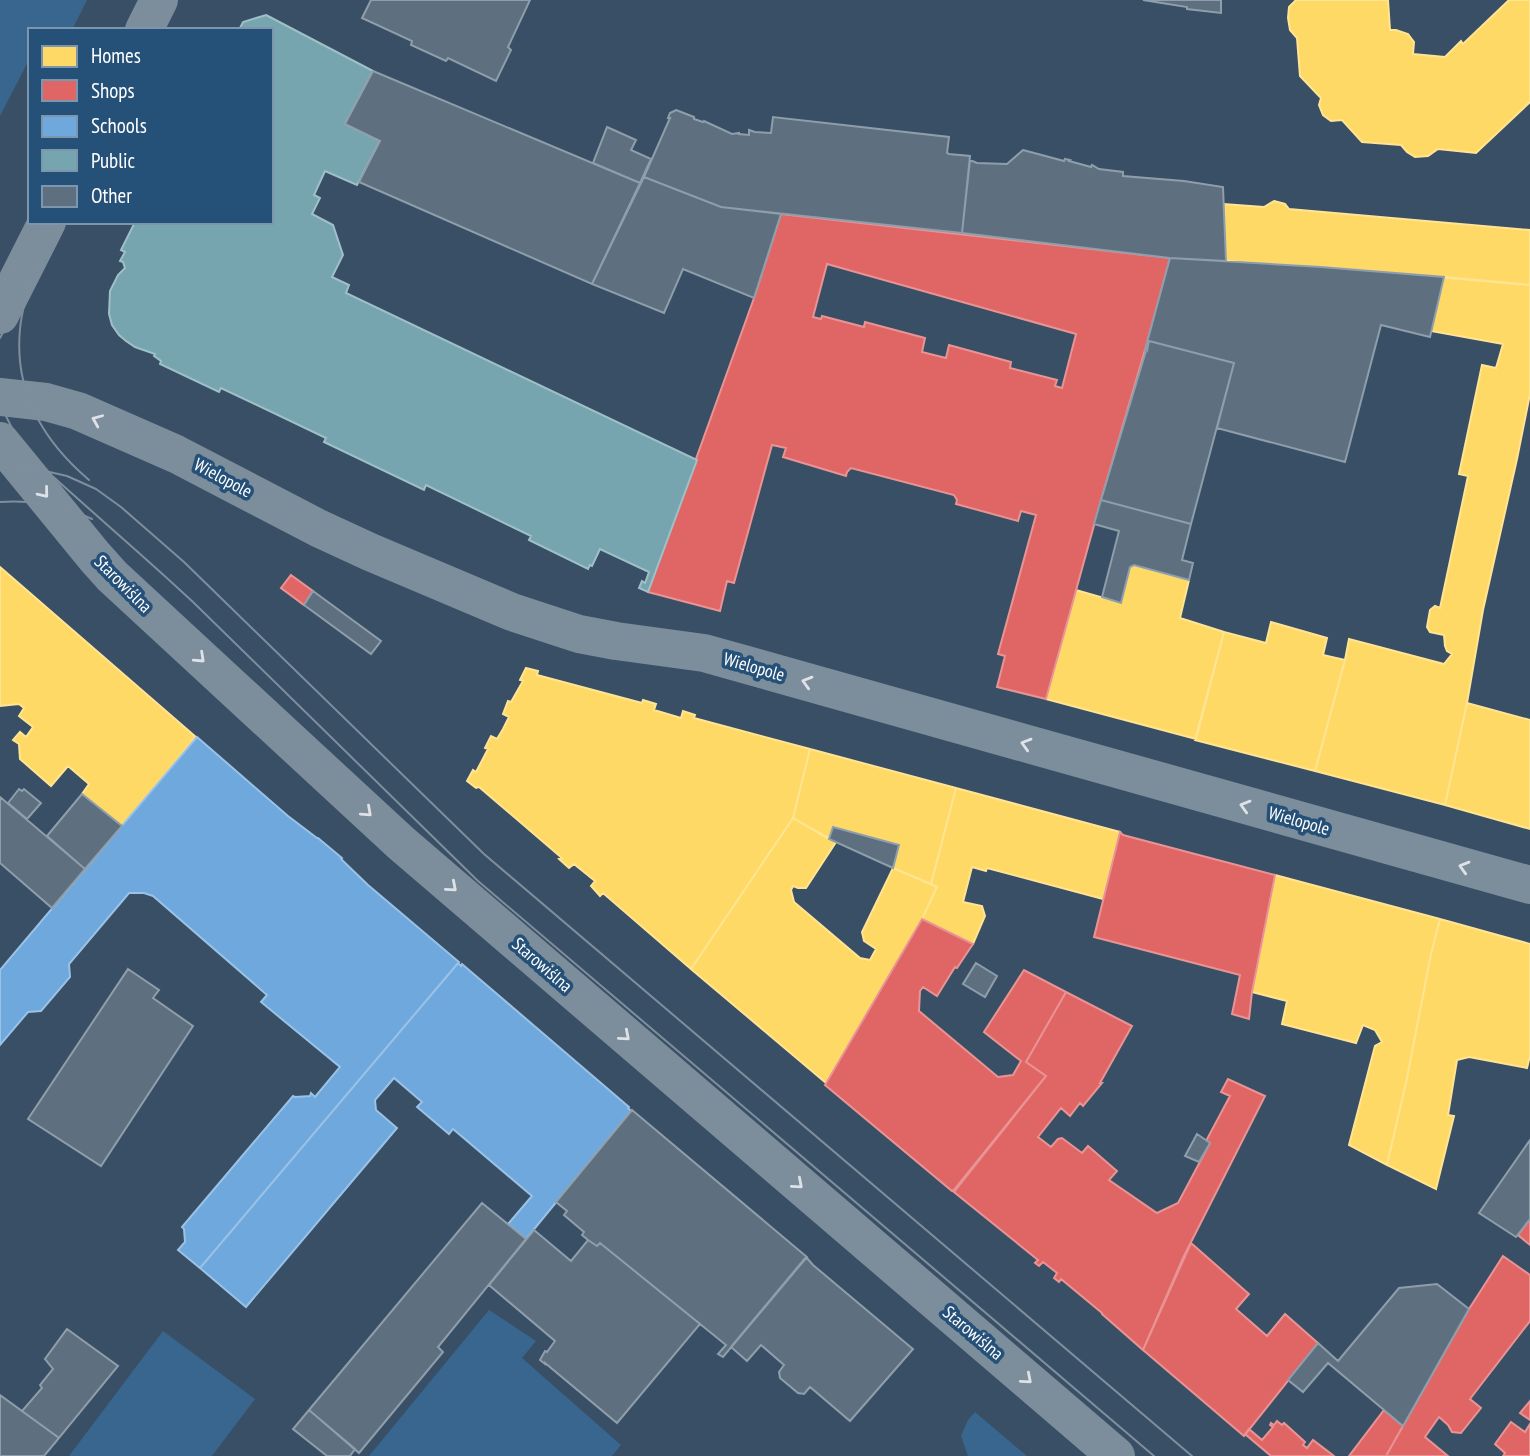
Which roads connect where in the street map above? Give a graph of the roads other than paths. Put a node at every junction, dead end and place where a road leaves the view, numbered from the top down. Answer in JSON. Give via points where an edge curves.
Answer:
{"nodes":[{"id":1,"x":159,"y":0,"type":"edge"},
{"id":2,"x":145,"y":28,"type":"edge"},
{"id":3,"x":46,"y":224,"type":"edge"},
{"id":4,"x":0,"y":315,"type":"edge"},
{"id":5,"x":0,"y":397,"type":"edge"},
{"id":6,"x":0,"y":441,"type":"edge"},
{"id":7,"x":1530,"y":886,"type":"edge"},
{"id":8,"x":1116,"y":1456,"type":"edge"}],
"edges":[{"from":1,"to":2,"type":"street"},
{"from":3,"to":4,"type":"street"},
{"from":7,"to":5,"type":"street","name":"Wielopole","one_way":true,"via":[[704,653],[579,634],[370,552],[176,454],[78,411]]},
{"from":6,"to":8,"type":"street","name":"Starowiślna","one_way":true,"via":[[112,576],[401,843]]}]}
